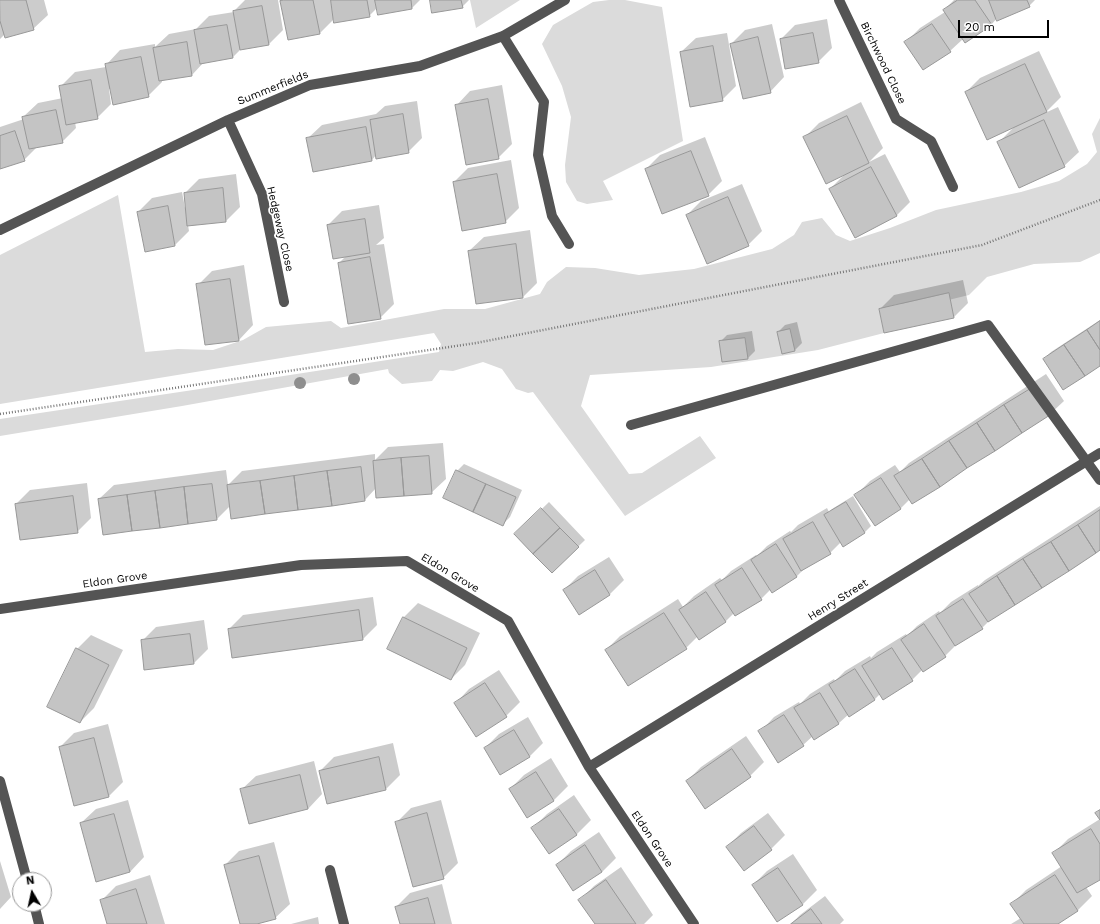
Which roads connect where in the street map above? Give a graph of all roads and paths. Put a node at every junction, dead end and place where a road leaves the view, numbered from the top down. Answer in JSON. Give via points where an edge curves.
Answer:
{"nodes":[{"id":1,"x":565,"y":0,"type":"edge"},
{"id":2,"x":839,"y":0,"type":"edge"},
{"id":3,"x":503,"y":36,"type":"junction"},
{"id":4,"x":228,"y":120,"type":"junction"},
{"id":5,"x":953,"y":187,"type":"dead end"},
{"id":6,"x":1100,"y":200,"type":"edge"},
{"id":7,"x":0,"y":230,"type":"edge"},
{"id":8,"x":569,"y":244,"type":"dead end"},
{"id":9,"x":284,"y":302,"type":"dead end"},
{"id":10,"x":0,"y":414,"type":"edge"},
{"id":11,"x":631,"y":425,"type":"dead end"},
{"id":12,"x":1100,"y":453,"type":"edge"},
{"id":13,"x":1087,"y":461,"type":"junction"},
{"id":14,"x":1100,"y":480,"type":"edge"},
{"id":15,"x":0,"y":609,"type":"edge"},
{"id":16,"x":589,"y":768,"type":"junction"},
{"id":17,"x":0,"y":781,"type":"edge"},
{"id":18,"x":330,"y":870,"type":"dead end"},
{"id":19,"x":25,"y":872,"type":"edge"},
{"id":20,"x":36,"y":912,"type":"edge"},
{"id":21,"x":39,"y":924,"type":"edge"},
{"id":22,"x":344,"y":924,"type":"edge"},
{"id":23,"x":694,"y":924,"type":"edge"}],
"edges":[{"from":1,"to":3,"type":"street","name":"Summerfields"},
{"from":2,"to":5,"type":"street","name":"Birchwood Close","via":[[896,119],[931,141]]},
{"from":3,"to":4,"type":"street","name":"Summerfields","via":[[420,66],[310,85]]},
{"from":3,"to":8,"type":"street","via":[[544,102],[538,155],[552,216]]},
{"from":4,"to":7,"type":"street","name":"Summerfields"},
{"from":4,"to":9,"type":"street","name":"Hedgeway Close","via":[[262,194]]},
{"from":6,"to":10,"type":"path","via":[[982,245],[476,343]]},
{"from":11,"to":13,"type":"street","via":[[988,325]]},
{"from":12,"to":13,"type":"street","name":"Henry Street"},
{"from":13,"to":14,"type":"street"},
{"from":13,"to":16,"type":"street","name":"Henry Street"},
{"from":15,"to":16,"type":"street","name":"Eldon Grove","via":[[301,565],[407,561],[508,621]]},
{"from":16,"to":23,"type":"street","name":"Eldon Grove"},
{"from":17,"to":19,"type":"street"},
{"from":18,"to":22,"type":"street"},
{"from":20,"to":21,"type":"street"}]}
